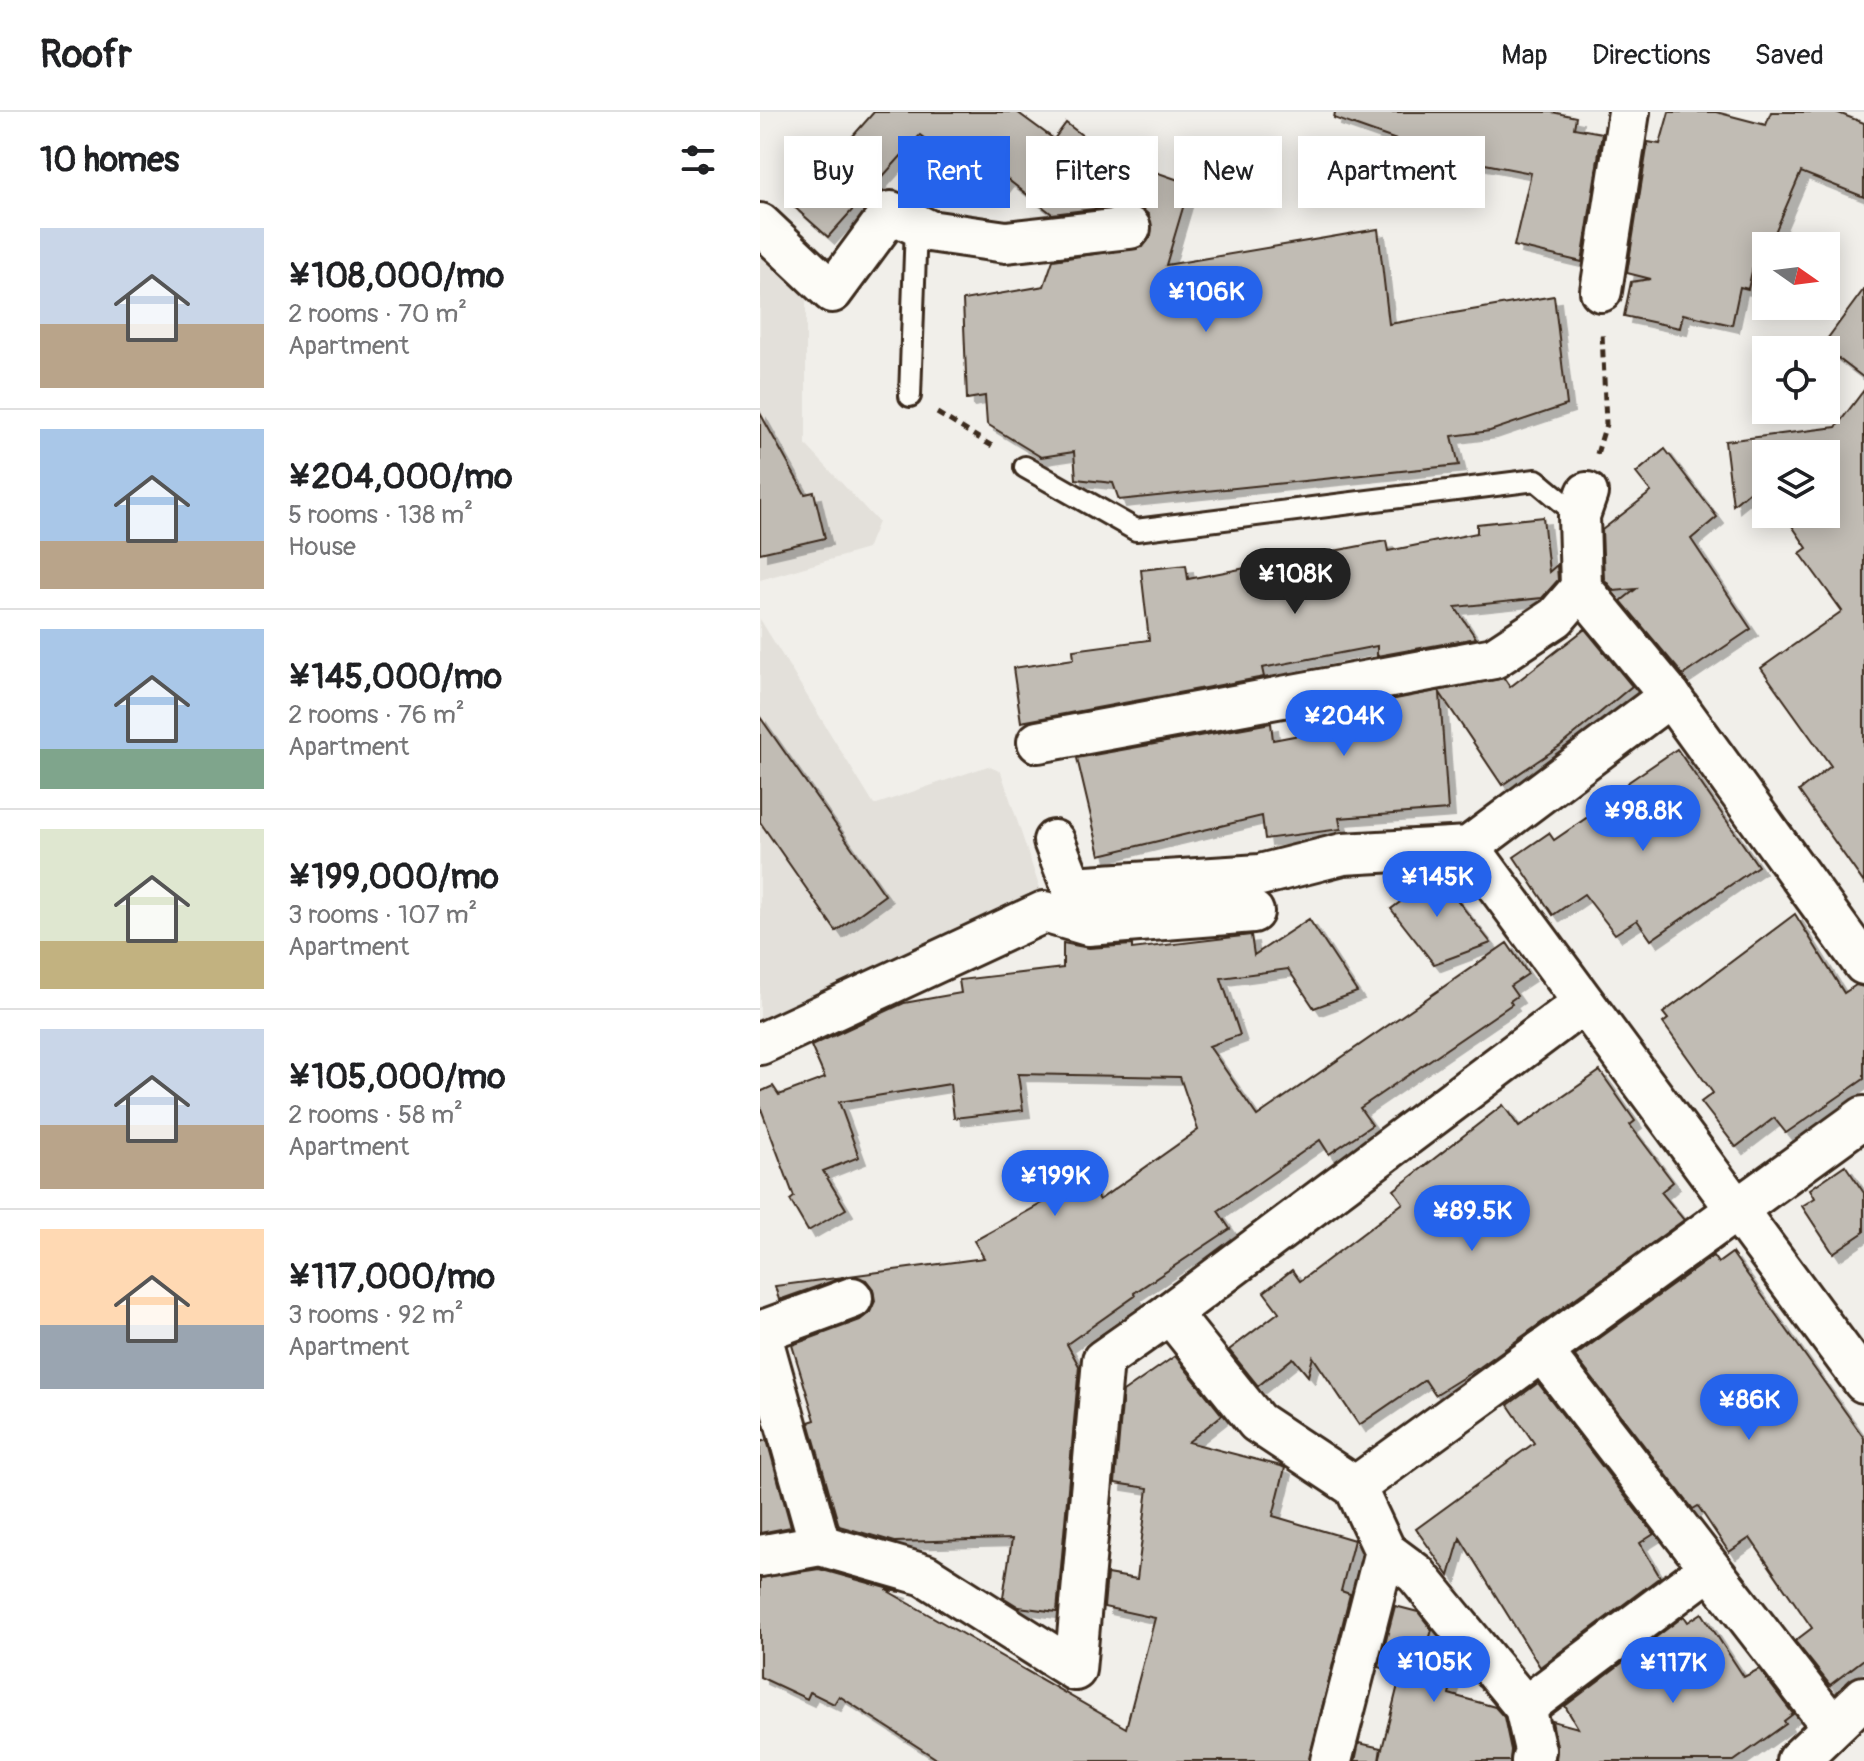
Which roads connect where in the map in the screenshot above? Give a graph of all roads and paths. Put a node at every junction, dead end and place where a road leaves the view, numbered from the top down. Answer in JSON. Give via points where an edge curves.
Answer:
{"nodes":[{"id":1,"x":1629,"y":112,"type":"edge"},
{"id":2,"x":760,"y":224,"type":"edge"},
{"id":3,"x":916,"y":225,"type":"junction"},
{"id":4,"x":1130,"y":228,"type":"dead end"},
{"id":5,"x":1601,"y":291,"type":"joint"},
{"id":6,"x":910,"y":396,"type":"joint"},
{"id":7,"x":1025,"y":467,"type":"joint"},
{"id":8,"x":1583,"y":505,"type":"junction"},
{"id":9,"x":1581,"y":588,"type":"junction"},
{"id":10,"x":1670,"y":696,"type":"junction"},
{"id":11,"x":1038,"y":742,"type":"dead end"},
{"id":12,"x":1054,"y":841,"type":"dead end"},
{"id":13,"x":1469,"y":847,"type":"junction"},
{"id":14,"x":1208,"y":879,"type":"junction"},
{"id":15,"x":1044,"y":912,"type":"junction"},
{"id":16,"x":1253,"y":912,"type":"dead end"},
{"id":17,"x":1864,"y":964,"type":"edge"},
{"id":18,"x":1583,"y":1003,"type":"junction"},
{"id":19,"x":760,"y":1044,"type":"edge"},
{"id":20,"x":1864,"y":1117,"type":"edge"},
{"id":21,"x":1736,"y":1211,"type":"junction"},
{"id":22,"x":852,"y":1298,"type":"dead end"},
{"id":23,"x":1170,"y":1313,"type":"junction"},
{"id":24,"x":1542,"y":1351,"type":"junction"},
{"id":25,"x":1862,"y":1375,"type":"edge"},
{"id":26,"x":1355,"y":1487,"type":"junction"},
{"id":27,"x":820,"y":1545,"type":"junction"},
{"id":28,"x":1385,"y":1551,"type":"junction"},
{"id":29,"x":760,"y":1556,"type":"edge"},
{"id":30,"x":1709,"y":1569,"type":"junction"},
{"id":31,"x":1864,"y":1697,"type":"edge"},
{"id":32,"x":1525,"y":1707,"type":"junction"},
{"id":33,"x":1832,"y":1726,"type":"junction"},
{"id":34,"x":1331,"y":1761,"type":"edge"},
{"id":35,"x":1532,"y":1761,"type":"edge"},
{"id":36,"x":1797,"y":1761,"type":"edge"}],
"edges":[{"from":1,"to":5,"type":"street"},
{"from":2,"to":3,"type":"street","via":[[832,292],[891,212]]},
{"from":3,"to":4,"type":"street","via":[[1006,242]]},
{"from":3,"to":6,"type":"lane"},
{"from":5,"to":8,"type":"path","via":[[1606,424]]},
{"from":6,"to":7,"type":"path"},
{"from":7,"to":8,"type":"lane","via":[[1136,530],[1536,480]]},
{"from":8,"to":9,"type":"street"},
{"from":9,"to":10,"type":"street"},
{"from":9,"to":11,"type":"street","via":[[1556,617],[1494,658]]},
{"from":10,"to":13,"type":"street"},
{"from":10,"to":17,"type":"street"},
{"from":12,"to":14,"type":"street","via":[[1072,887]]},
{"from":13,"to":14,"type":"street","via":[[1343,854],[1260,875]]},
{"from":13,"to":18,"type":"street"},
{"from":14,"to":15,"type":"lane","via":[[1177,900]]},
{"from":15,"to":16,"type":"street","via":[[1088,925]]},
{"from":15,"to":19,"type":"street"},
{"from":18,"to":21,"type":"street"},
{"from":18,"to":23,"type":"street"},
{"from":20,"to":21,"type":"street"},
{"from":21,"to":24,"type":"street"},
{"from":21,"to":25,"type":"street"},
{"from":22,"to":27,"type":"street","via":[[760,1332]]},
{"from":23,"to":26,"type":"street","via":[[1257,1422]]},
{"from":23,"to":27,"type":"street","via":[[1103,1360],[1075,1670],[925,1575]]},
{"from":24,"to":26,"type":"street"},
{"from":24,"to":30,"type":"street"},
{"from":26,"to":28,"type":"street"},
{"from":27,"to":29,"type":"street"},
{"from":28,"to":32,"type":"street","via":[[1416,1574]]},
{"from":28,"to":34,"type":"street"},
{"from":30,"to":32,"type":"street"},
{"from":30,"to":33,"type":"street"},
{"from":31,"to":33,"type":"street"},
{"from":32,"to":35,"type":"street","via":[[1535,1750]]},
{"from":33,"to":36,"type":"street"}]}
